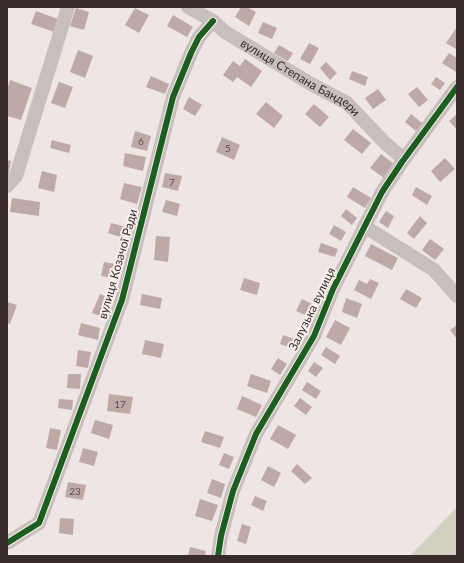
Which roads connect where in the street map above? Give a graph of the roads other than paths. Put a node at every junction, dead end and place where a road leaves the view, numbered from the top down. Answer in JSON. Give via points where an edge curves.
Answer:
{"nodes":[{"id":1,"x":68,"y":7,"type":"edge"},
{"id":2,"x":188,"y":7,"type":"edge"},
{"id":3,"x":213,"y":21,"type":"junction"},
{"id":4,"x":457,"y":87,"type":"edge"},
{"id":5,"x":404,"y":159,"type":"junction"},
{"id":6,"x":7,"y":186,"type":"edge"},
{"id":7,"x":364,"y":226,"type":"junction"},
{"id":8,"x":455,"y":288,"type":"edge"},
{"id":9,"x":7,"y":543,"type":"edge"},
{"id":10,"x":218,"y":556,"type":"edge"}],
"edges":[{"from":1,"to":6,"type":"street","via":[[16,176]]},
{"from":2,"to":3,"type":"street","name":"вулиця Степана Бандери"},
{"from":3,"to":5,"type":"street","name":"вулиця Степана Бандери","via":[[225,32],[347,103]]},
{"from":3,"to":9,"type":"street","name":"вулиця Козачої Ради","via":[[194,48],[173,97],[122,300],[39,523]]},
{"from":4,"to":5,"type":"street","name":"Залузька вулиця"},
{"from":5,"to":7,"type":"street","name":"Залузька вулиця"},
{"from":7,"to":8,"type":"street","via":[[434,270]]},
{"from":7,"to":10,"type":"street","name":"Залузька вулиця","via":[[333,289],[314,336],[256,434],[233,491]]}]}
